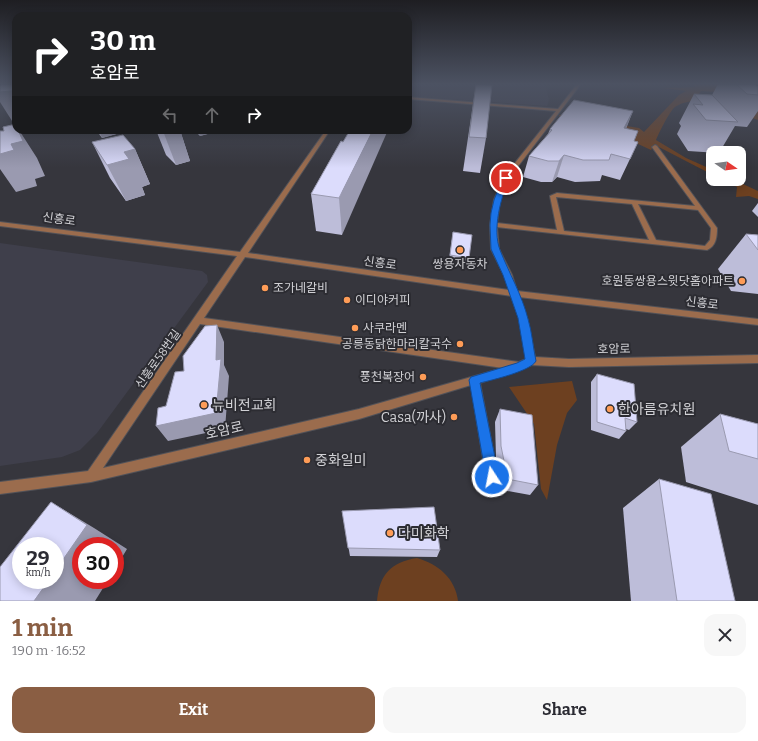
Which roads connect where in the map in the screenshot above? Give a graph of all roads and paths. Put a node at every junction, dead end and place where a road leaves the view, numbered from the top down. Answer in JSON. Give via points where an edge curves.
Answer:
{"nodes":[{"id":1,"x":557,"y":112,"type":"edge"},
{"id":2,"x":325,"y":134,"type":"edge"},
{"id":3,"x":655,"y":147,"type":"dead end"},
{"id":4,"x":634,"y":202,"type":"junction"},
{"id":5,"x":699,"y":208,"type":"junction"},
{"id":6,"x":0,"y":224,"type":"edge"},
{"id":7,"x":493,"y":225,"type":"junction"},
{"id":8,"x":562,"y":233,"type":"junction"},
{"id":9,"x":654,"y":243,"type":"junction"},
{"id":10,"x":244,"y":255,"type":"junction"},
{"id":11,"x":514,"y":293,"type":"junction"},
{"id":12,"x":199,"y":321,"type":"junction"},
{"id":13,"x":758,"y":322,"type":"edge"},
{"id":14,"x":758,"y":359,"type":"edge"},
{"id":15,"x":531,"y":361,"type":"junction"},
{"id":16,"x":520,"y":366,"type":"junction"},
{"id":17,"x":474,"y":380,"type":"junction"},
{"id":18,"x":91,"y":476,"type":"junction"},
{"id":19,"x":492,"y":477,"type":"dead end"},
{"id":20,"x":0,"y":488,"type":"edge"}],
"edges":[{"from":1,"to":7,"type":"street","via":[[506,178],[497,200]]},
{"from":2,"to":10,"type":"street","name":"신흥로58번길"},
{"from":3,"to":5,"type":"street"},
{"from":4,"to":5,"type":"street"},
{"from":4,"to":8,"type":"street","via":[[553,196]]},
{"from":4,"to":9,"type":"street"},
{"from":5,"to":9,"type":"street","via":[[714,228],[713,240],[707,248]]},
{"from":6,"to":10,"type":"street","name":"신흥로"},
{"from":7,"to":8,"type":"street"},
{"from":7,"to":11,"type":"street","via":[[495,249]]},
{"from":8,"to":9,"type":"street"},
{"from":10,"to":11,"type":"street","name":"신흥로"},
{"from":10,"to":12,"type":"street","name":"신흥로58번길"},
{"from":11,"to":13,"type":"street","name":"신흥로"},
{"from":11,"to":15,"type":"street","via":[[523,318]]},
{"from":12,"to":16,"type":"street"},
{"from":12,"to":18,"type":"street","name":"신흥로58번길"},
{"from":14,"to":15,"type":"street","name":"호암로","via":[[569,363]]},
{"from":15,"to":16,"type":"street","name":"호암로"},
{"from":16,"to":17,"type":"street","name":"호암로"},
{"from":17,"to":18,"type":"street","name":"호암로","via":[[359,414]]},
{"from":17,"to":19,"type":"street"},
{"from":18,"to":20,"type":"street","name":"호암로"}]}
